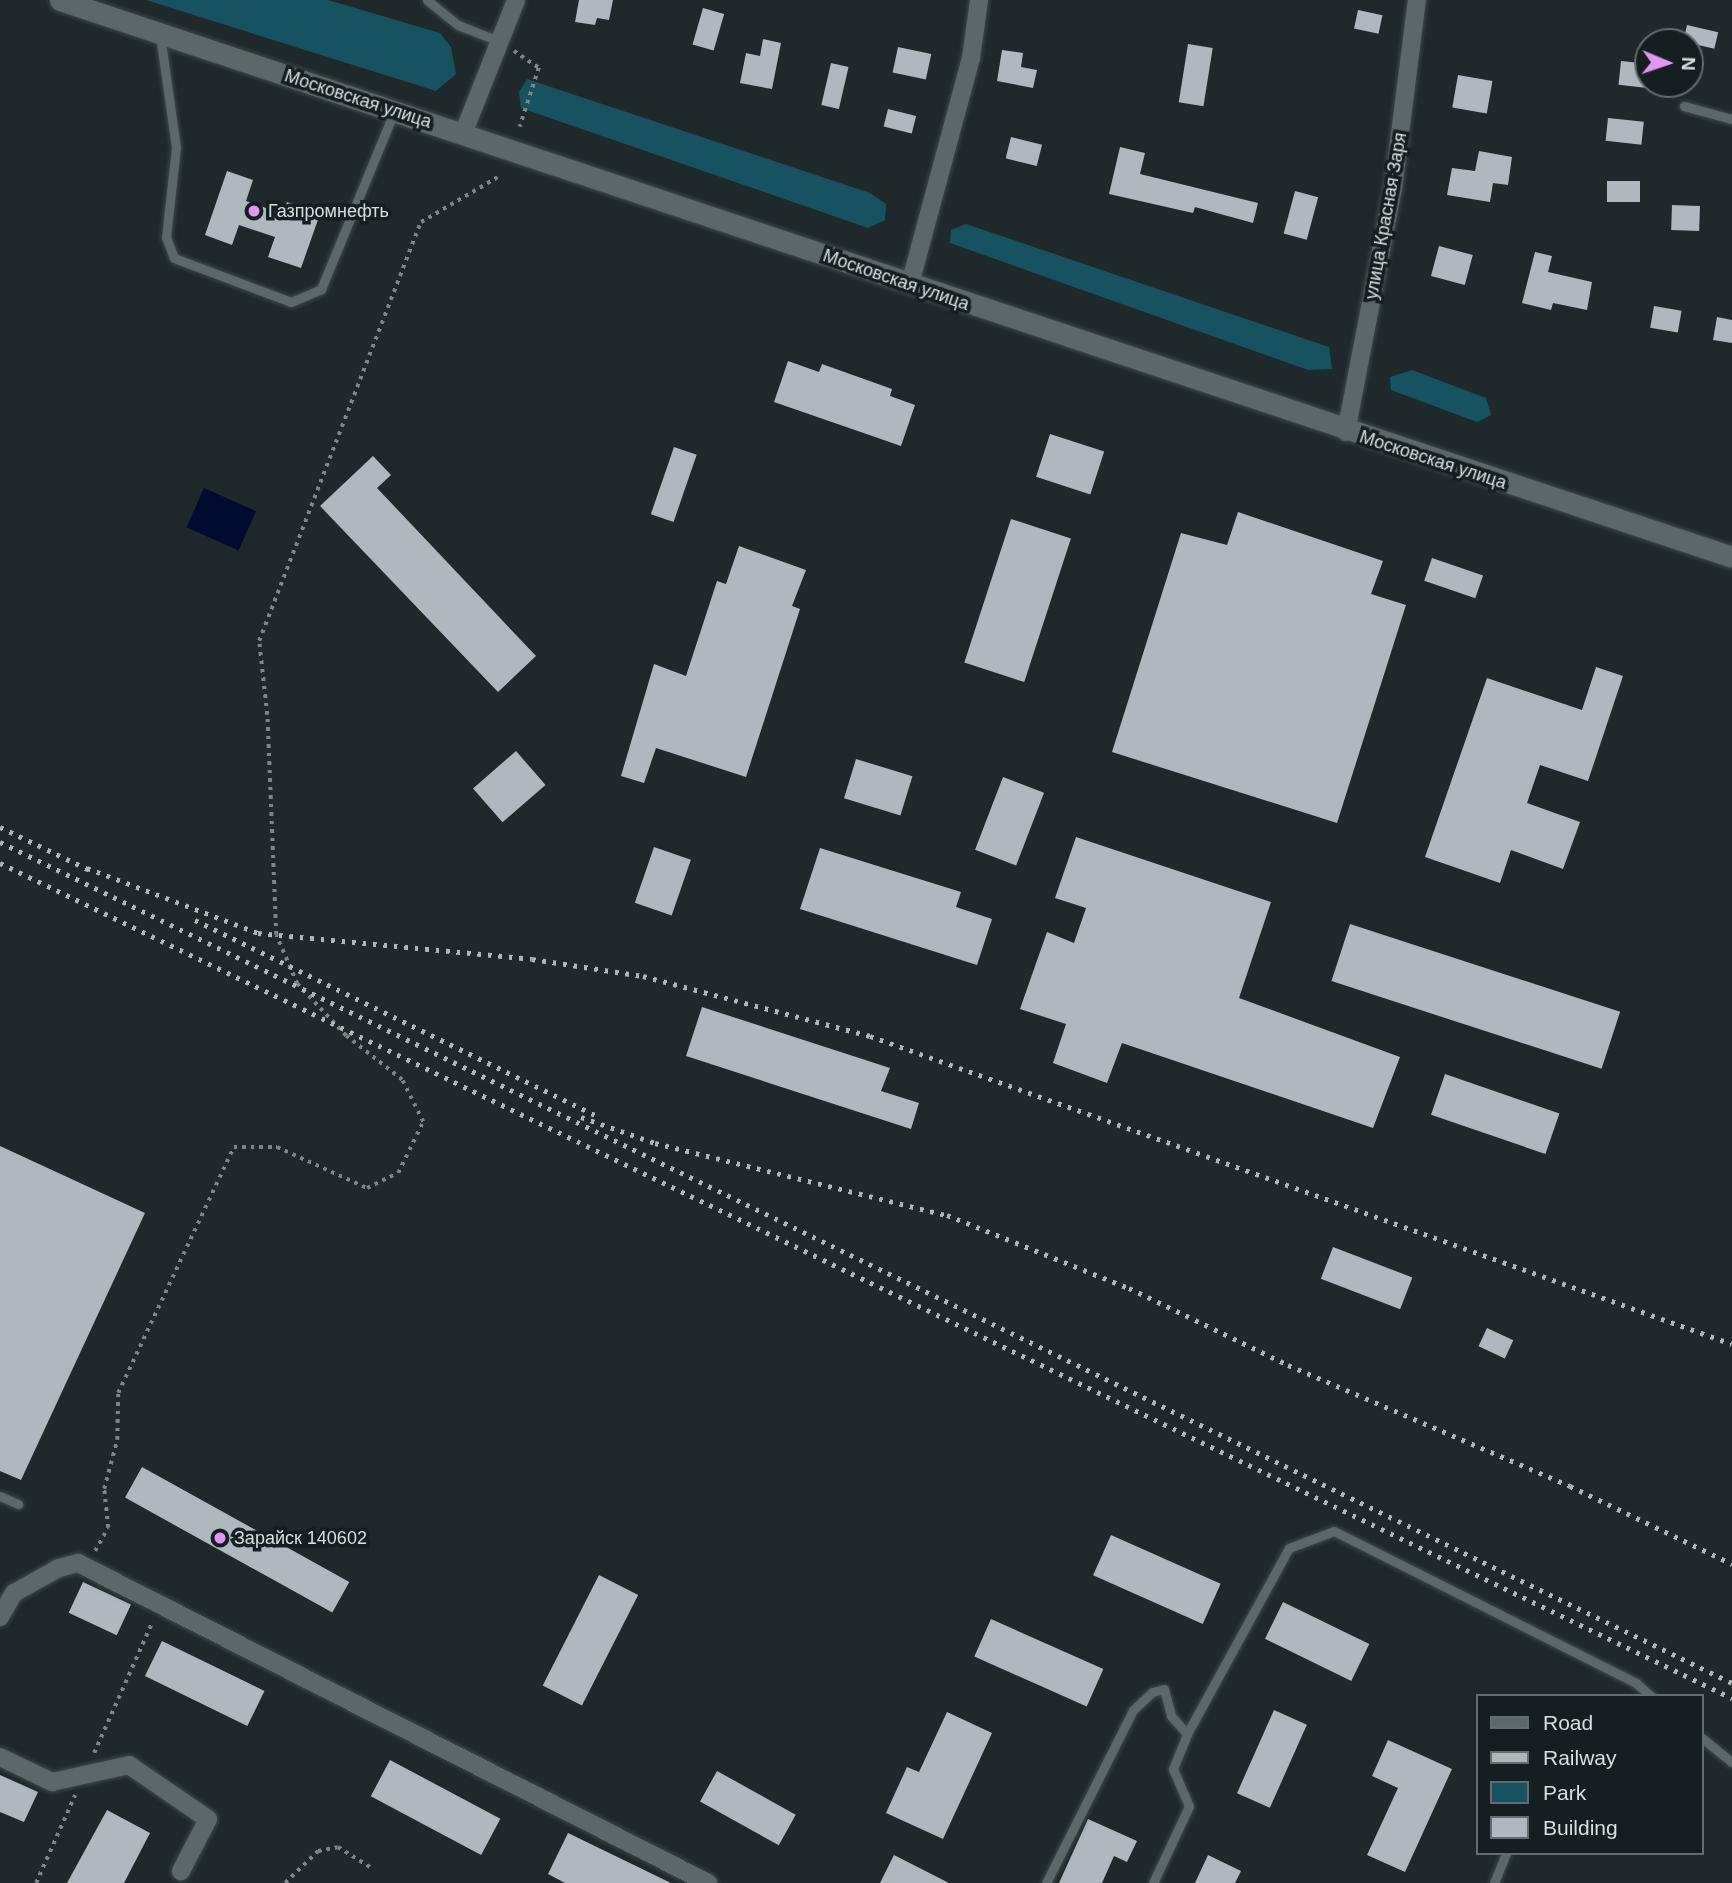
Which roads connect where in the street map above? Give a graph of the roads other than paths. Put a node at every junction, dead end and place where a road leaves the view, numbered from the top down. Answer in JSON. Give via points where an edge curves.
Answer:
{"nodes":[{"id":1,"x":60,"y":0,"type":"edge"},
{"id":2,"x":427,"y":0,"type":"edge"},
{"id":3,"x":516,"y":0,"type":"edge"},
{"id":4,"x":979,"y":0,"type":"edge"},
{"id":5,"x":1417,"y":0,"type":"edge"},
{"id":6,"x":160,"y":33,"type":"junction"},
{"id":7,"x":500,"y":43,"type":"junction"},
{"id":8,"x":1684,"y":106,"type":"dead end"},
{"id":9,"x":394,"y":110,"type":"junction"},
{"id":10,"x":1732,"y":119,"type":"edge"},
{"id":11,"x":463,"y":134,"type":"junction"},
{"id":12,"x":909,"y":284,"type":"junction"},
{"id":13,"x":1346,"y":432,"type":"junction"},
{"id":14,"x":1732,"y":557,"type":"edge"},
{"id":15,"x":0,"y":1496,"type":"edge"},
{"id":16,"x":18,"y":1504,"type":"dead end"},
{"id":17,"x":0,"y":1617,"type":"edge"},
{"id":18,"x":1649,"y":1694,"type":"edge"},
{"id":19,"x":1187,"y":1734,"type":"junction"},
{"id":20,"x":1704,"y":1740,"type":"edge"},
{"id":21,"x":0,"y":1758,"type":"edge"},
{"id":22,"x":1732,"y":1762,"type":"edge"},
{"id":23,"x":1505,"y":1855,"type":"edge"},
{"id":24,"x":181,"y":1871,"type":"dead end"},
{"id":25,"x":708,"y":1883,"type":"edge"},
{"id":26,"x":1046,"y":1883,"type":"edge"},
{"id":27,"x":1153,"y":1883,"type":"edge"},
{"id":28,"x":1494,"y":1883,"type":"edge"}],
"edges":[{"from":1,"to":6,"type":"main road","name":"Московская улица"},
{"from":2,"to":7,"type":"lane","via":[[458,25]]},
{"from":3,"to":7,"type":"street"},
{"from":4,"to":12,"type":"street","via":[[971,58]]},
{"from":5,"to":13,"type":"street","name":"улица Красная Заря","via":[[1393,189]]},
{"from":6,"to":9,"type":"main road","name":"Московская улица"},
{"from":6,"to":9,"type":"lane","via":[[176,147],[166,237],[174,258],[291,302],[321,289]]},
{"from":7,"to":11,"type":"street"},
{"from":8,"to":10,"type":"lane"},
{"from":9,"to":11,"type":"main road","name":"Московская улица"},
{"from":11,"to":12,"type":"main road","name":"Московская улица"},
{"from":12,"to":13,"type":"main road","name":"Московская улица"},
{"from":13,"to":14,"type":"main road","name":"Московская улица"},
{"from":15,"to":16,"type":"lane"},
{"from":17,"to":25,"type":"street","via":[[8,1598],[69,1564],[86,1567]]},
{"from":18,"to":19,"type":"lane","via":[[1636,1683],[1334,1531],[1289,1548]]},
{"from":19,"to":26,"type":"lane","via":[[1171,1716],[1164,1689],[1152,1692],[1133,1710]]},
{"from":19,"to":27,"type":"lane","via":[[1173,1769],[1189,1806]]},
{"from":20,"to":22,"type":"lane"},
{"from":21,"to":24,"type":"street","via":[[52,1782],[129,1765],[208,1819]]},
{"from":23,"to":28,"type":"lane"}]}
